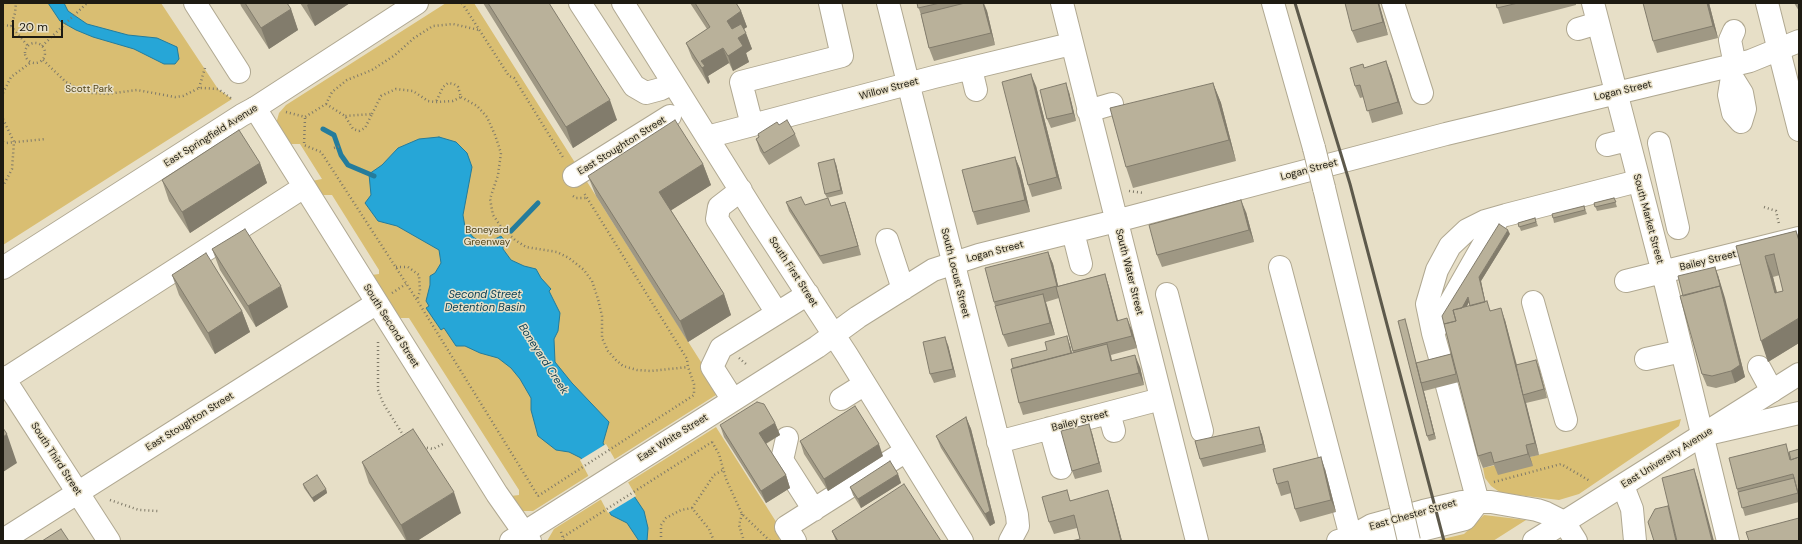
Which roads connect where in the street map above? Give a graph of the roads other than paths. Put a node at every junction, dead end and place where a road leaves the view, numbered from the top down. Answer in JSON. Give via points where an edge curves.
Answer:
{"nodes":[{"id":1,"x":195,"y":3,"type":"edge"},
{"id":2,"x":417,"y":3,"type":"edge"},
{"id":3,"x":580,"y":3,"type":"edge"},
{"id":4,"x":623,"y":3,"type":"edge"},
{"id":5,"x":830,"y":3,"type":"edge"},
{"id":6,"x":888,"y":3,"type":"edge"},
{"id":7,"x":1062,"y":3,"type":"edge"},
{"id":8,"x":1273,"y":3,"type":"edge"},
{"id":9,"x":1393,"y":3,"type":"edge"},
{"id":10,"x":1767,"y":3,"type":"edge"},
{"id":11,"x":1597,"y":25,"type":"edge"},
{"id":12,"x":1734,"y":31,"type":"dead end"},
{"id":13,"x":1799,"y":41,"type":"edge"},
{"id":14,"x":1072,"y":44,"type":"junction"},
{"id":15,"x":1779,"y":50,"type":"junction"},
{"id":16,"x":971,"y":68,"type":"junction"},
{"id":17,"x":1732,"y":69,"type":"junction"},
{"id":18,"x":239,"y":72,"type":"dead end"},
{"id":19,"x":673,"y":82,"type":"junction"},
{"id":20,"x":909,"y":84,"type":"junction"},
{"id":21,"x":976,"y":90,"type":"dead end"},
{"id":22,"x":1422,"y":93,"type":"dead end"},
{"id":23,"x":1615,"y":94,"type":"junction"},
{"id":24,"x":1112,"y":104,"type":"dead end"},
{"id":25,"x":245,"y":106,"type":"junction"},
{"id":26,"x":1088,"y":111,"type":"junction"},
{"id":27,"x":670,"y":116,"type":"dead end"},
{"id":28,"x":752,"y":125,"type":"junction"},
{"id":29,"x":1799,"y":130,"type":"edge"},
{"id":30,"x":707,"y":137,"type":"junction"},
{"id":31,"x":1659,"y":143,"type":"dead end"},
{"id":32,"x":574,"y":176,"type":"dead end"},
{"id":33,"x":1638,"y":181,"type":"junction"},
{"id":34,"x":304,"y":188,"type":"junction"},
{"id":35,"x":740,"y":190,"type":"junction"},
{"id":36,"x":1116,"y":221,"type":"junction"},
{"id":37,"x":1650,"y":228,"type":"junction"},
{"id":38,"x":1073,"y":232,"type":"junction"},
{"id":39,"x":1799,"y":238,"type":"edge"},
{"id":40,"x":887,"y":240,"type":"dead end"},
{"id":41,"x":953,"y":263,"type":"junction"},
{"id":42,"x":1081,"y":264,"type":"dead end"},
{"id":43,"x":1280,"y":267,"type":"dead end"},
{"id":44,"x":3,"y":268,"type":"edge"},
{"id":45,"x":1663,"y":273,"type":"junction"},
{"id":46,"x":1626,"y":281,"type":"dead end"},
{"id":47,"x":903,"y":289,"type":"junction"},
{"id":48,"x":808,"y":294,"type":"junction"},
{"id":49,"x":1167,"y":294,"type":"dead end"},
{"id":50,"x":1533,"y":302,"type":"dead end"},
{"id":51,"x":377,"y":303,"type":"junction"},
{"id":52,"x":777,"y":313,"type":"junction"},
{"id":53,"x":834,"y":334,"type":"junction"},
{"id":54,"x":1682,"y":351,"type":"junction"},
{"id":55,"x":1646,"y":359,"type":"dead end"},
{"id":56,"x":1442,"y":365,"type":"edge"},
{"id":57,"x":1759,"y":367,"type":"dead end"},
{"id":58,"x":1799,"y":374,"type":"edge"},
{"id":59,"x":4,"y":378,"type":"edge"},
{"id":60,"x":865,"y":384,"type":"junction"},
{"id":61,"x":1447,"y":386,"type":"edge"},
{"id":62,"x":1772,"y":391,"type":"junction"},
{"id":63,"x":841,"y":399,"type":"dead end"},
{"id":64,"x":1161,"y":399,"type":"junction"},
{"id":65,"x":733,"y":400,"type":"junction"},
{"id":66,"x":1799,"y":413,"type":"edge"},
{"id":67,"x":1566,"y":420,"type":"dead end"},
{"id":68,"x":1050,"y":428,"type":"junction"},
{"id":69,"x":1202,"y":431,"type":"dead end"},
{"id":70,"x":1703,"y":436,"type":"junction"},
{"id":71,"x":787,"y":438,"type":"dead end"},
{"id":72,"x":998,"y":442,"type":"junction"},
{"id":73,"x":906,"y":451,"type":"junction"},
{"id":74,"x":1061,"y":468,"type":"dead end"},
{"id":75,"x":1623,"y":486,"type":"junction"},
{"id":76,"x":78,"y":492,"type":"junction"},
{"id":77,"x":1478,"y":502,"type":"junction"},
{"id":78,"x":814,"y":510,"type":"junction"},
{"id":79,"x":1564,"y":522,"type":"junction"},
{"id":80,"x":522,"y":538,"type":"edge"},
{"id":81,"x":1543,"y":539,"type":"edge"},
{"id":82,"x":3,"y":540,"type":"edge"},
{"id":83,"x":1352,"y":540,"type":"edge"},
{"id":84,"x":109,"y":541,"type":"edge"},
{"id":85,"x":795,"y":541,"type":"edge"},
{"id":86,"x":962,"y":541,"type":"edge"},
{"id":87,"x":1010,"y":541,"type":"edge"},
{"id":88,"x":1197,"y":541,"type":"edge"},
{"id":89,"x":1378,"y":541,"type":"edge"},
{"id":90,"x":1409,"y":541,"type":"edge"},
{"id":91,"x":1576,"y":541,"type":"edge"},
{"id":92,"x":1635,"y":541,"type":"edge"},
{"id":93,"x":1728,"y":541,"type":"edge"}],
"edges":[{"from":1,"to":18,"type":"street"},
{"from":2,"to":25,"type":"street","name":"East Springfield Avenue"},
{"from":3,"to":19,"type":"street","via":[[634,86],[646,93]]},
{"from":4,"to":19,"type":"street","name":"South First Street"},
{"from":5,"to":28,"type":"street","via":[[842,56],[741,82]]},
{"from":6,"to":20,"type":"street","name":"South Locust Street"},
{"from":7,"to":14,"type":"street","name":"South Water Street"},
{"from":8,"to":90,"type":"street","bridge":true,"via":[[1314,148]]},
{"from":9,"to":22,"type":"street"},
{"from":10,"to":15,"type":"street"},
{"from":11,"to":23,"type":"street","name":"South Market Street"},
{"from":12,"to":17,"type":"street","via":[[1730,40]]},
{"from":13,"to":15,"type":"street","name":"Logan Street"},
{"from":14,"to":16,"type":"street","name":"Willow Street"},
{"from":14,"to":26,"type":"street","name":"South Water Street"},
{"from":15,"to":17,"type":"street","name":"Logan Street"},
{"from":15,"to":29,"type":"street"},
{"from":16,"to":20,"type":"street","name":"Willow Street"},
{"from":16,"to":21,"type":"street"},
{"from":17,"to":23,"type":"street","name":"Logan Street"},
{"from":19,"to":30,"type":"street","name":"South First Street"},
{"from":20,"to":28,"type":"street","name":"Willow Street"},
{"from":20,"to":41,"type":"street","name":"South Locust Street"},
{"from":23,"to":33,"type":"street","name":"South Market Street","via":[[1617,142]]},
{"from":23,"to":36,"type":"street","name":"Logan Street","via":[[1453,133]]},
{"from":24,"to":26,"type":"street"},
{"from":25,"to":34,"type":"street","name":"South Second Street"},
{"from":25,"to":44,"type":"street","name":"East Springfield Avenue","via":[[242,115]]},
{"from":26,"to":36,"type":"street","name":"South Water Street"},
{"from":27,"to":32,"type":"street","name":"East Stoughton Street"},
{"from":28,"to":30,"type":"street","name":"Willow Street"},
{"from":30,"to":35,"type":"street","name":"South First Street"},
{"from":31,"to":37,"type":"street","via":[[1678,225]]},
{"from":33,"to":37,"type":"street","name":"South Market Street"},
{"from":33,"to":56,"type":"street","via":[[1499,217],[1433,333]]},
{"from":34,"to":51,"type":"street","name":"South Second Street"},
{"from":34,"to":59,"type":"street","via":[[271,215]]},
{"from":35,"to":48,"type":"street","name":"South First Street"},
{"from":35,"to":52,"type":"street","via":[[719,207],[717,219]]},
{"from":36,"to":38,"type":"street","name":"Logan Street"},
{"from":36,"to":64,"type":"street","name":"South Water Street"},
{"from":37,"to":45,"type":"street","name":"South Market Street"},
{"from":38,"to":41,"type":"street","name":"Logan Street"},
{"from":38,"to":42,"type":"street"},
{"from":39,"to":45,"type":"street","name":"Bailey Street","via":[[1733,264]]},
{"from":40,"to":47,"type":"street"},
{"from":41,"to":47,"type":"street","name":"Logan Street","via":[[933,270]]},
{"from":41,"to":72,"type":"street","name":"South Locust Street"},
{"from":43,"to":83,"type":"street"},
{"from":45,"to":46,"type":"street","name":"Bailey Street"},
{"from":45,"to":54,"type":"street","name":"South Market Street"},
{"from":47,"to":53,"type":"street","name":"Logan Street"},
{"from":48,"to":52,"type":"street"},
{"from":48,"to":53,"type":"street","name":"South First Street"},
{"from":49,"to":69,"type":"street"},
{"from":50,"to":67,"type":"street"},
{"from":51,"to":76,"type":"street","name":"East Stoughton Street"},
{"from":51,"to":80,"type":"street","name":"South Second Street","via":[[510,514]]},
{"from":52,"to":65,"type":"street","via":[[721,348],[712,367]]},
{"from":53,"to":60,"type":"street","name":"South First Street"},
{"from":53,"to":65,"type":"street","name":"East White Street"},
{"from":54,"to":55,"type":"street"},
{"from":54,"to":70,"type":"street","name":"South Market Street"},
{"from":57,"to":62,"type":"street"},
{"from":58,"to":62,"type":"street","name":"East University Avenue"},
{"from":59,"to":76,"type":"street","name":"South Third Street"},
{"from":60,"to":63,"type":"street"},
{"from":60,"to":73,"type":"street","name":"South First Street"},
{"from":61,"to":77,"type":"street"},
{"from":62,"to":70,"type":"street","name":"East University Avenue"},
{"from":64,"to":68,"type":"street","name":"Bailey Street","via":[[1111,422]]},
{"from":64,"to":88,"type":"street","name":"South Water Street"},
{"from":65,"to":80,"type":"street","name":"East White Street","via":[[569,504]]},
{"from":66,"to":70,"type":"street"},
{"from":68,"to":72,"type":"street","name":"Bailey Street"},
{"from":68,"to":74,"type":"street"},
{"from":70,"to":75,"type":"street","name":"East University Avenue"},
{"from":70,"to":93,"type":"street","name":"South Market Street"},
{"from":71,"to":78,"type":"street","via":[[782,460]]},
{"from":72,"to":87,"type":"street","name":"South Locust Street","via":[[1018,515],[1018,526]]},
{"from":73,"to":78,"type":"street"},
{"from":73,"to":86,"type":"street","name":"South First Street"},
{"from":75,"to":79,"type":"street","name":"East University Avenue"},
{"from":75,"to":92,"type":"street","via":[[1632,509]]},
{"from":76,"to":82,"type":"street","name":"East Stoughton Street"},
{"from":76,"to":84,"type":"street","name":"South Third Street"},
{"from":77,"to":79,"type":"street","name":"East Chester Street","via":[[1537,510]]},
{"from":77,"to":83,"type":"street","name":"East Chester Street","via":[[1462,502],[1372,525]]},
{"from":77,"to":89,"type":"street","name":"East Chester Street","via":[[1465,519]]},
{"from":78,"to":85,"type":"street","via":[[786,527]]},
{"from":79,"to":81,"type":"street","name":"East University Avenue"},
{"from":79,"to":91,"type":"street"}]}
